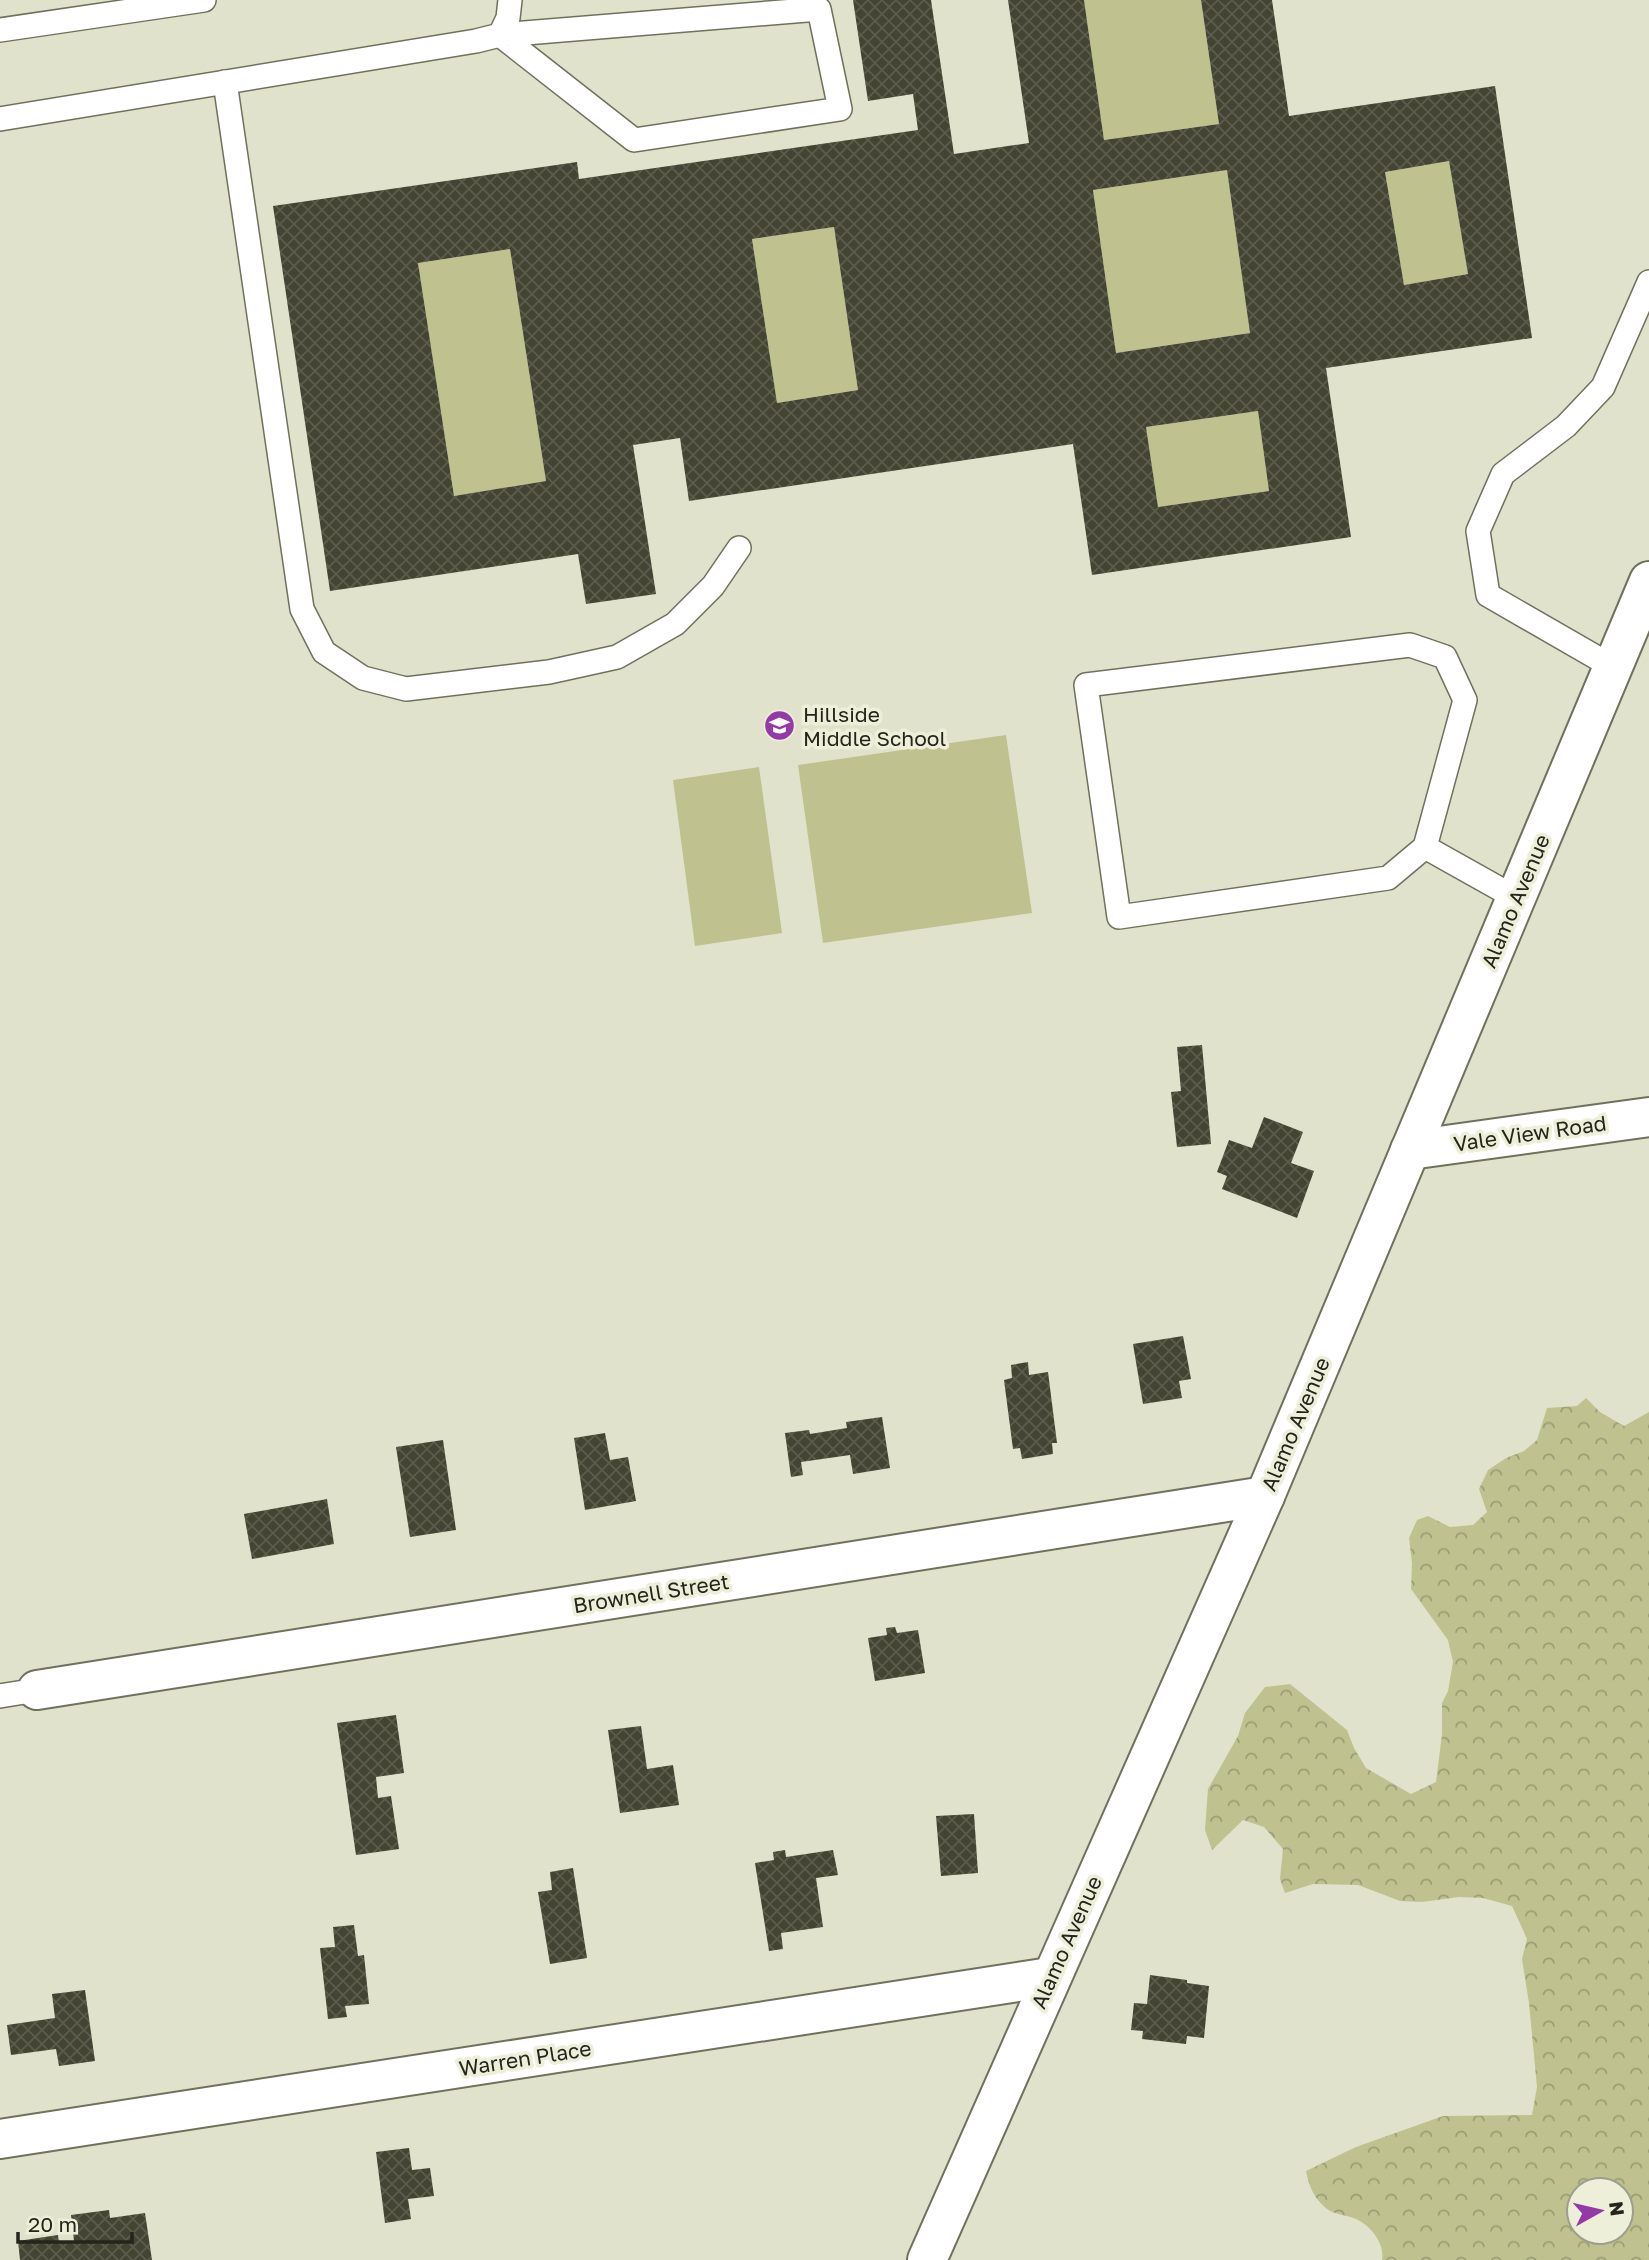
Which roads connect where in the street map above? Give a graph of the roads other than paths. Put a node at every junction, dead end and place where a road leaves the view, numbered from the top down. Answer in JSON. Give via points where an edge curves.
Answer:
{"nodes":[{"id":1,"x":204,"y":0,"type":"edge"},
{"id":2,"x":510,"y":0,"type":"edge"},
{"id":3,"x":0,"y":30,"type":"edge"},
{"id":4,"x":500,"y":35,"type":"junction"},
{"id":5,"x":225,"y":82,"type":"junction"},
{"id":6,"x":0,"y":119,"type":"edge"},
{"id":7,"x":1649,"y":282,"type":"edge"},
{"id":8,"x":739,"y":548,"type":"dead end"},
{"id":9,"x":1649,"y":581,"type":"edge"},
{"id":10,"x":1613,"y":667,"type":"junction"},
{"id":11,"x":1425,"y":847,"type":"junction"},
{"id":12,"x":1516,"y":898,"type":"junction"},
{"id":13,"x":1649,"y":1116,"type":"edge"},
{"id":14,"x":1410,"y":1150,"type":"junction"},
{"id":15,"x":1265,"y":1496,"type":"junction"},
{"id":16,"x":18,"y":1693,"type":"edge"},
{"id":17,"x":1051,"y":1977,"type":"junction"},
{"id":18,"x":0,"y":2139,"type":"edge"},
{"id":19,"x":927,"y":2260,"type":"edge"}],
"edges":[{"from":1,"to":3,"type":"lane"},
{"from":2,"to":4,"type":"lane"},
{"from":4,"to":4,"type":"lane","via":[[634,140],[841,109],[819,9]]},
{"from":4,"to":5,"type":"lane"},
{"from":5,"to":6,"type":"lane"},
{"from":5,"to":8,"type":"lane","via":[[302,609],[324,652],[363,678],[406,689],[550,672],[617,657],[675,624],[713,586]]},
{"from":7,"to":10,"type":"lane","via":[[1603,387],[1566,426],[1503,474],[1478,531],[1488,595]]},
{"from":9,"to":10,"type":"street","name":"Alamo Avenue"},
{"from":10,"to":12,"type":"street","name":"Alamo Avenue"},
{"from":11,"to":11,"type":"lane","via":[[1388,878],[1119,917],[1086,685],[1410,645],[1445,657],[1465,700]]},
{"from":11,"to":12,"type":"lane"},
{"from":12,"to":14,"type":"street","name":"Alamo Avenue"},
{"from":13,"to":14,"type":"street","name":"Vale View Road"},
{"from":14,"to":15,"type":"street","name":"Alamo Avenue"},
{"from":15,"to":16,"type":"street","name":"Brownell Street"},
{"from":15,"to":17,"type":"street","name":"Alamo Avenue"},
{"from":17,"to":18,"type":"street","name":"Warren Place"},
{"from":17,"to":19,"type":"street","name":"Alamo Avenue"}]}
